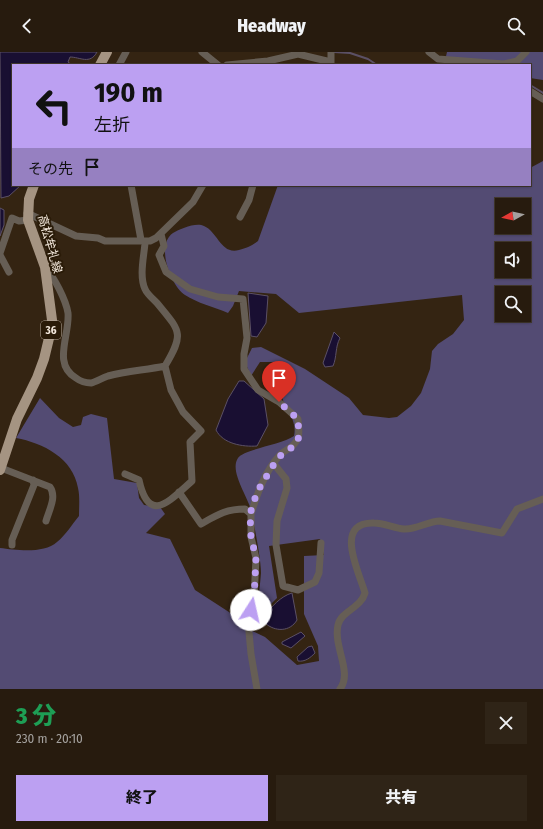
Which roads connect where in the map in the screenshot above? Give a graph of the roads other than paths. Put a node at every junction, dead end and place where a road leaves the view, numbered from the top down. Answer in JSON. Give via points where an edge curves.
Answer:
{"nodes":[{"id":1,"x":107,"y":52,"type":"edge"},
{"id":2,"x":126,"y":52,"type":"edge"},
{"id":3,"x":202,"y":52,"type":"edge"},
{"id":4,"x":331,"y":52,"type":"edge"},
{"id":5,"x":429,"y":52,"type":"edge"},
{"id":6,"x":526,"y":52,"type":"edge"},
{"id":7,"x":331,"y":63,"type":"edge"},
{"id":8,"x":101,"y":64,"type":"edge"},
{"id":9,"x":120,"y":64,"type":"edge"},
{"id":10,"x":217,"y":64,"type":"edge"},
{"id":11,"x":237,"y":64,"type":"edge"},
{"id":12,"x":531,"y":92,"type":"edge"},
{"id":13,"x":543,"y":99,"type":"edge"},
{"id":14,"x":34,"y":186,"type":"edge"},
{"id":15,"x":131,"y":186,"type":"edge"},
{"id":16,"x":202,"y":186,"type":"edge"},
{"id":17,"x":253,"y":186,"type":"edge"},
{"id":18,"x":27,"y":217,"type":"junction"},
{"id":19,"x":240,"y":217,"type":"dead end"},
{"id":20,"x":161,"y":234,"type":"junction"},
{"id":21,"x":141,"y":240,"type":"junction"},
{"id":22,"x":0,"y":254,"type":"edge"},
{"id":23,"x":45,"y":267,"type":"junction"},
{"id":24,"x":9,"y":272,"type":"dead end"},
{"id":25,"x":165,"y":366,"type":"junction"},
{"id":26,"x":274,"y":464,"type":"junction"},
{"id":27,"x":0,"y":469,"type":"edge"},
{"id":28,"x":125,"y":474,"type":"dead end"},
{"id":29,"x":33,"y":480,"type":"junction"},
{"id":30,"x":179,"y":492,"type":"junction"},
{"id":31,"x":543,"y":499,"type":"edge"},
{"id":32,"x":250,"y":514,"type":"junction"},
{"id":33,"x":46,"y":521,"type":"dead end"},
{"id":34,"x":321,"y":543,"type":"dead end"},
{"id":35,"x":12,"y":545,"type":"dead end"},
{"id":36,"x":257,"y":689,"type":"edge"},
{"id":37,"x":340,"y":689,"type":"edge"}],
"edges":[{"from":1,"to":8,"type":"main road"},
{"from":2,"to":9,"type":"street"},
{"from":3,"to":10,"type":"street"},
{"from":4,"to":7,"type":"street"},
{"from":5,"to":6,"type":"street","via":[[438,60],[504,64],[516,61]]},
{"from":7,"to":11,"type":"street","via":[[298,54],[268,61]]},
{"from":12,"to":13,"type":"street"},
{"from":14,"to":18,"type":"main road","name":"高松牟礼線","number":"36","via":[[28,199]]},
{"from":15,"to":21,"type":"street"},
{"from":16,"to":20,"type":"street","via":[[193,202]]},
{"from":17,"to":19,"type":"street"},
{"from":18,"to":21,"type":"street","via":[[76,236],[105,241]]},
{"from":18,"to":22,"type":"street","via":[[19,221],[12,218]]},
{"from":18,"to":23,"type":"main road","name":"高松牟礼線","number":"36"},
{"from":20,"to":21,"type":"street","via":[[150,241]]},
{"from":20,"to":26,"type":"street","via":[[164,246],[159,254],[166,272],[190,289],[218,297],[243,299],[247,338],[244,369],[258,390],[279,402],[298,419],[299,437],[294,446],[281,455]]},
{"from":21,"to":25,"type":"street","via":[[145,243],[145,289],[176,326],[178,335],[176,348]]},
{"from":22,"to":24,"type":"street"},
{"from":23,"to":25,"type":"street","via":[[53,276],[68,312],[63,356],[64,364],[73,376],[90,383],[108,376]]},
{"from":23,"to":27,"type":"main road","name":"高松牟礼線","number":"36","via":[[52,330],[44,359],[17,419]]},
{"from":25,"to":30,"type":"street","via":[[172,390],[183,412],[201,430],[190,442],[192,481]]},
{"from":26,"to":32,"type":"street","via":[[257,492]]},
{"from":26,"to":34,"type":"street","via":[[286,478],[287,488],[277,521],[276,545],[283,586],[298,590],[315,582],[319,573]]},
{"from":27,"to":29,"type":"street"},
{"from":28,"to":30,"type":"street","via":[[139,480],[145,501],[150,504],[158,506]]},
{"from":29,"to":33,"type":"street","via":[[50,486],[53,491],[53,500]]},
{"from":29,"to":35,"type":"street","via":[[34,485]]},
{"from":30,"to":32,"type":"street","via":[[201,524],[220,513],[235,509],[246,509]]},
{"from":31,"to":37,"type":"street","via":[[517,509],[502,533],[440,521],[430,521],[405,529],[372,523],[353,531],[352,551],[365,593],[364,599],[339,620],[337,627],[339,648],[346,673],[346,680]]},
{"from":32,"to":36,"type":"street","via":[[251,537],[256,558],[254,599],[248,621]]}]}
